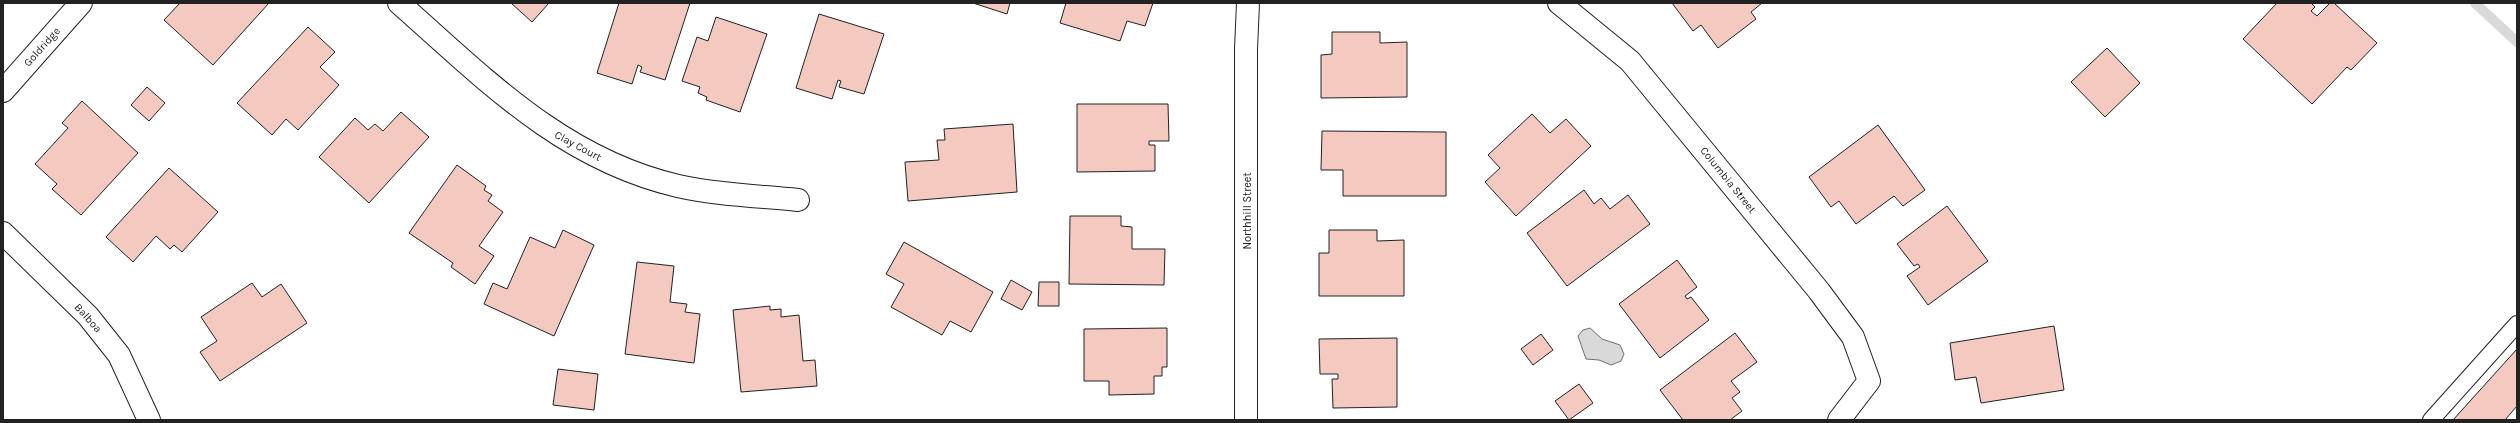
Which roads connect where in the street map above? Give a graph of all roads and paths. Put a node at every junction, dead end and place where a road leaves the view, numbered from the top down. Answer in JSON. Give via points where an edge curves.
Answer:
{"nodes":[{"id":1,"x":81,"y":3,"type":"edge"},
{"id":2,"x":399,"y":3,"type":"edge"},
{"id":3,"x":1248,"y":3,"type":"edge"},
{"id":4,"x":1559,"y":3,"type":"edge"},
{"id":5,"x":3,"y":90,"type":"edge"},
{"id":6,"x":798,"y":200,"type":"dead end"},
{"id":7,"x":3,"y":234,"type":"edge"},
{"id":8,"x":2517,"y":324,"type":"edge"},
{"id":9,"x":149,"y":420,"type":"edge"},
{"id":10,"x":1246,"y":420,"type":"edge"},
{"id":11,"x":1839,"y":420,"type":"edge"},
{"id":12,"x":2431,"y":420,"type":"edge"}],
"edges":[{"from":1,"to":5,"type":"street","name":"Goldridge"},
{"from":2,"to":6,"type":"street","name":"Clay Court","via":[[523,112],[547,129],[608,162],[641,176],[679,187]]},
{"from":3,"to":10,"type":"street","name":"Northhill Street"},
{"from":4,"to":11,"type":"street","name":"Columbia Street","via":[[1630,61],[1824,297],[1853,337],[1869,381]]},
{"from":7,"to":9,"type":"street","name":"Balboa","via":[[88,316],[114,350]]},
{"from":8,"to":12,"type":"lane"}]}
